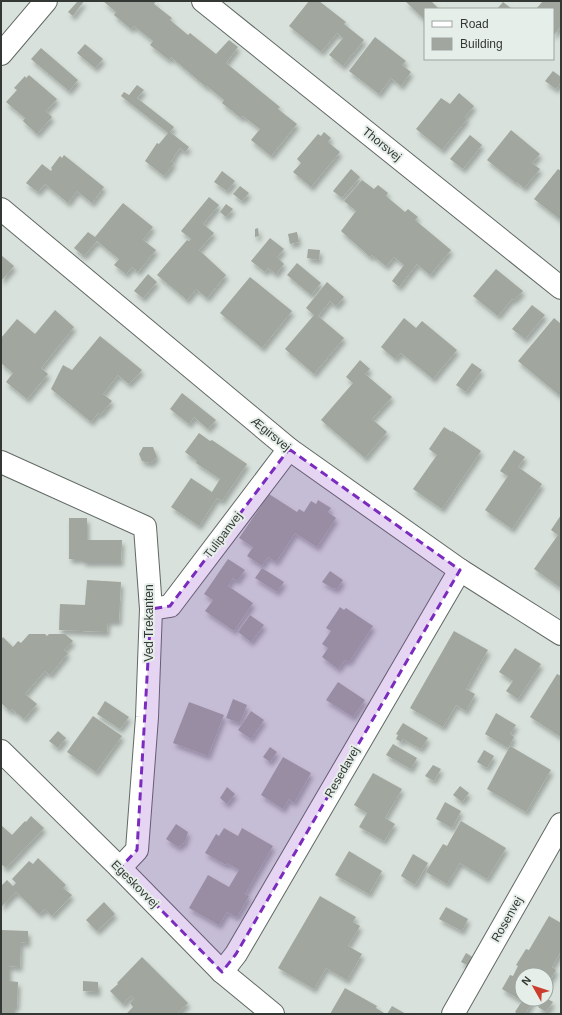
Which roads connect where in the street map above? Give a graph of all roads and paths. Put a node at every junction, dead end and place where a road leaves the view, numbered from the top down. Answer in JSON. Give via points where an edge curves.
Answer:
{"nodes":[{"id":1,"x":46,"y":1,"type":"edge"},
{"id":2,"x":203,"y":1,"type":"edge"},
{"id":3,"x":1,"y":54,"type":"edge"},
{"id":4,"x":1,"y":209,"type":"edge"},
{"id":5,"x":561,"y":288,"type":"edge"},
{"id":6,"x":289,"y":449,"type":"junction"},
{"id":7,"x":1,"y":462,"type":"edge"},
{"id":8,"x":460,"y":570,"type":"junction"},
{"id":9,"x":151,"y":609,"type":"junction"},
{"id":10,"x":561,"y":634,"type":"edge"},
{"id":11,"x":1,"y":752,"type":"edge"},
{"id":12,"x":561,"y":824,"type":"edge"},
{"id":13,"x":120,"y":868,"type":"junction"},
{"id":14,"x":222,"y":972,"type":"junction"},
{"id":15,"x":272,"y":1014,"type":"edge"},
{"id":16,"x":453,"y":1014,"type":"edge"}],
"edges":[{"from":1,"to":3,"type":"street"},
{"from":2,"to":5,"type":"street","name":"Thorsvej"},
{"from":4,"to":6,"type":"street","name":"Ægirsvej"},
{"from":6,"to":8,"type":"street","name":"Ægirsvej"},
{"from":6,"to":9,"type":"street","name":"Tulipanvej","via":[[170,606]]},
{"from":7,"to":9,"type":"street","name":"Ved Trekanten","via":[[145,527]]},
{"from":8,"to":10,"type":"street","name":"Ægirsvej"},
{"from":8,"to":14,"type":"street","name":"Resedavej","via":[[236,954]]},
{"from":9,"to":13,"type":"street","name":"Ved Trekanten","via":[[147,716],[137,850]]},
{"from":11,"to":13,"type":"street","name":"Egeskovvej"},
{"from":12,"to":16,"type":"street","name":"Rosenvej"},
{"from":13,"to":14,"type":"street","name":"Egeskovvej"},
{"from":14,"to":15,"type":"street","name":"Egeskovvej"}]}
